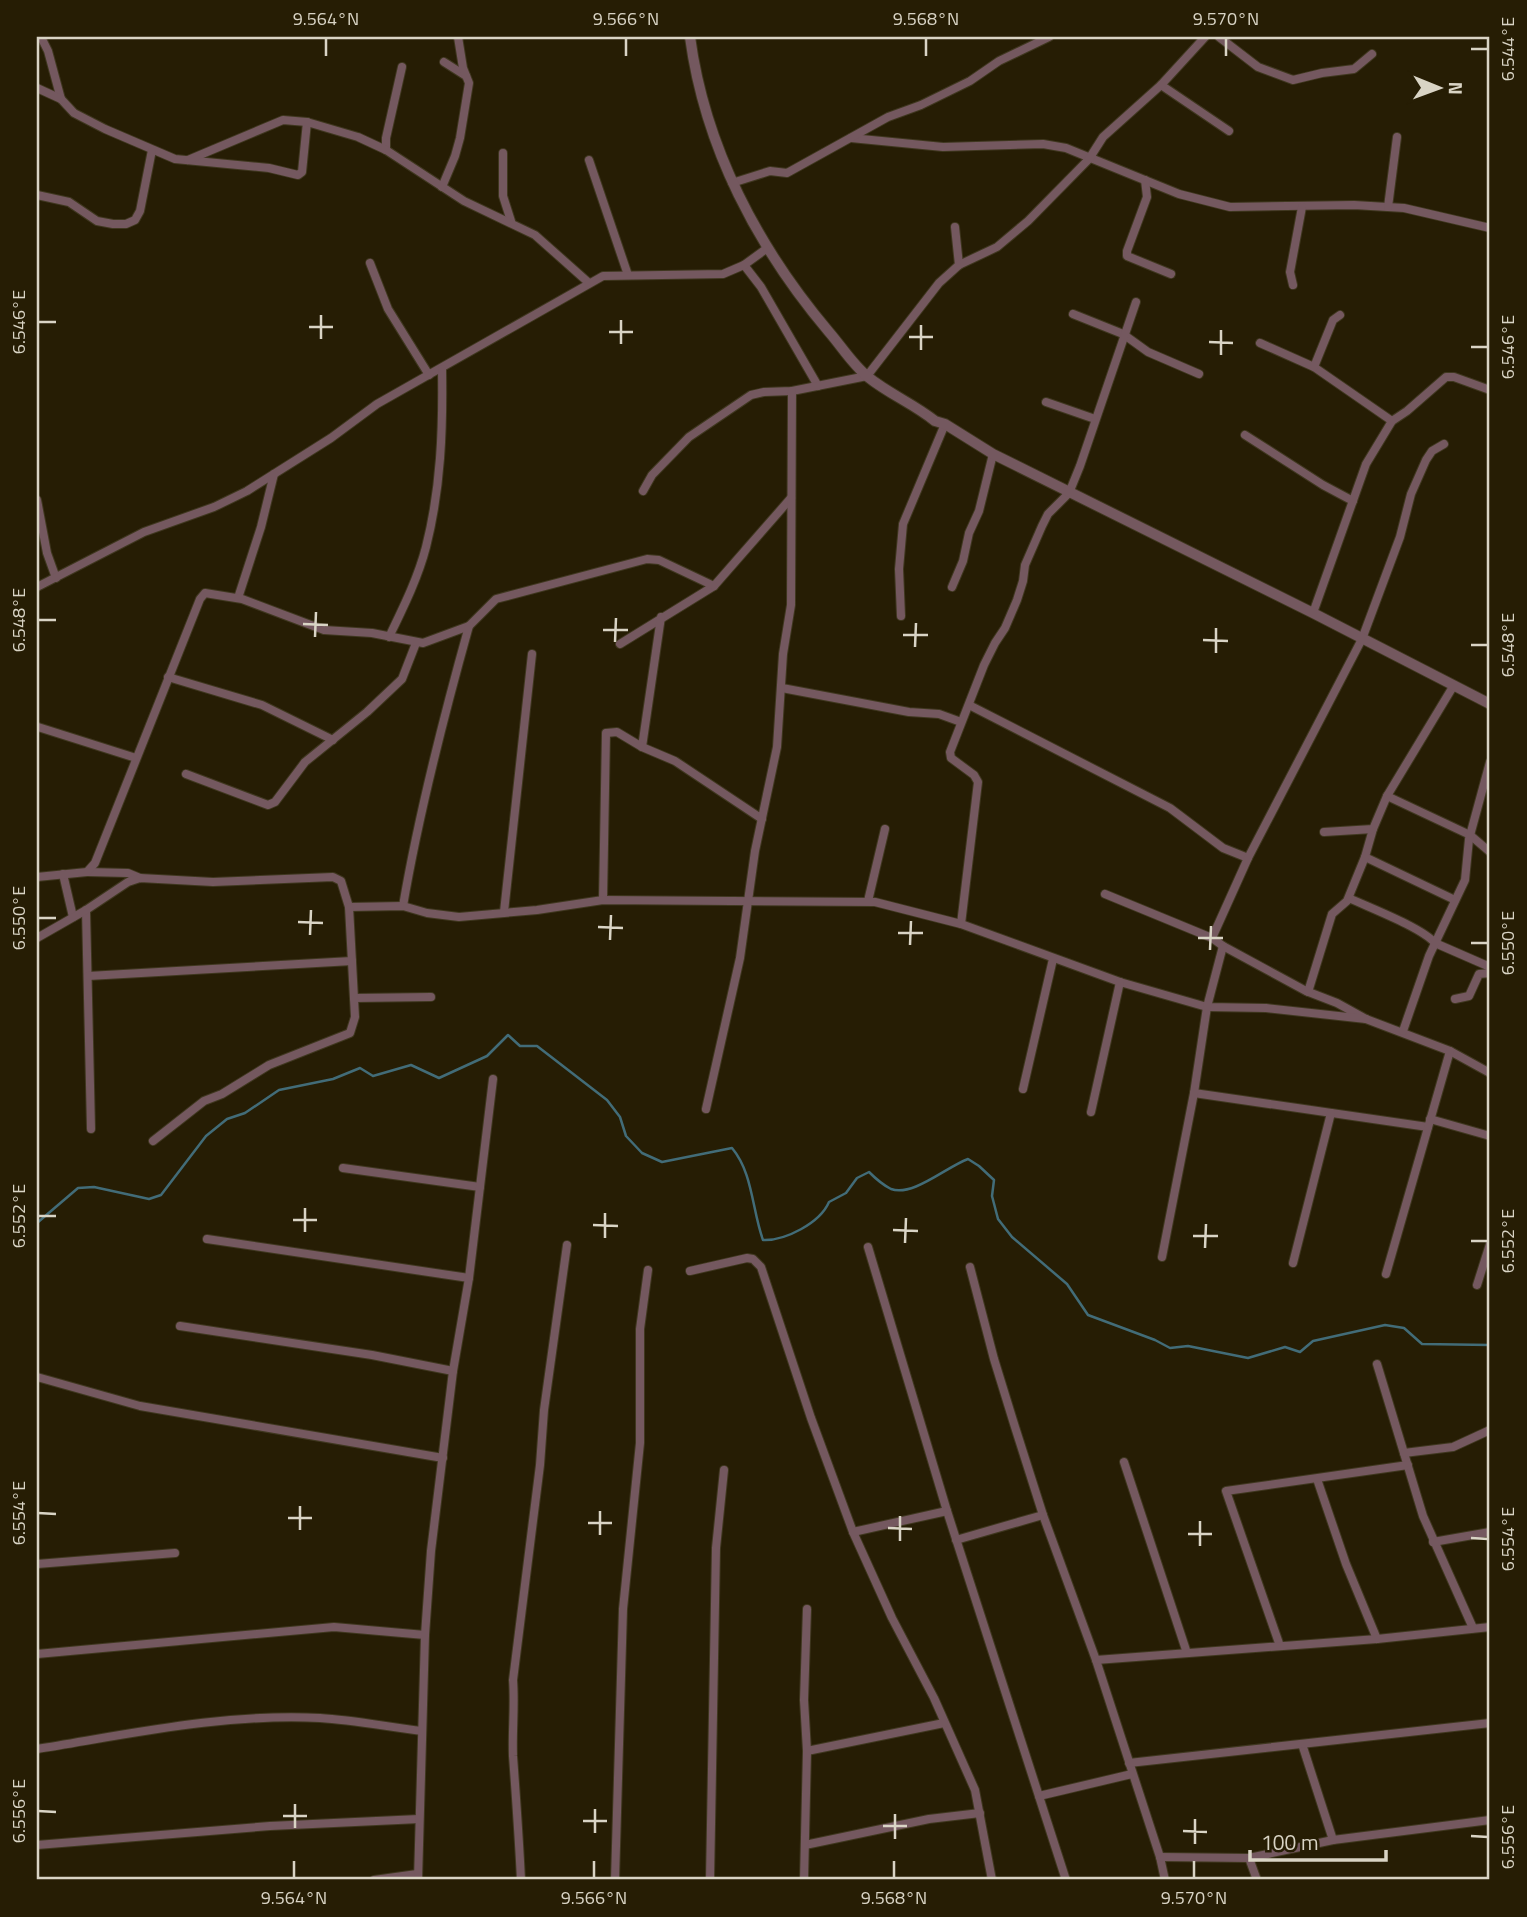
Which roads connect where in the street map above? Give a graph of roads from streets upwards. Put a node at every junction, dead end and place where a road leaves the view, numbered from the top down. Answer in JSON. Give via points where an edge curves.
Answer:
{"nodes":[{"id":1,"x":41,"y":37,"type":"edge"},
{"id":2,"x":458,"y":37,"type":"edge"},
{"id":3,"x":690,"y":37,"type":"edge"},
{"id":4,"x":1049,"y":37,"type":"edge"},
{"id":5,"x":1205,"y":37,"type":"edge"},
{"id":6,"x":1220,"y":37,"type":"edge"},
{"id":7,"x":1371,"y":54,"type":"dead end"},
{"id":8,"x":444,"y":62,"type":"dead end"},
{"id":9,"x":402,"y":67,"type":"dead end"},
{"id":10,"x":466,"y":76,"type":"junction"},
{"id":11,"x":1161,"y":85,"type":"junction"},
{"id":12,"x":37,"y":88,"type":"edge"},
{"id":13,"x":61,"y":99,"type":"junction"},
{"id":14,"x":307,"y":122,"type":"junction"},
{"id":15,"x":1228,"y":131,"type":"dead end"},
{"id":16,"x":1397,"y":137,"type":"dead end"},
{"id":17,"x":851,"y":138,"type":"junction"},
{"id":18,"x":152,"y":150,"type":"junction"},
{"id":19,"x":386,"y":150,"type":"junction"},
{"id":20,"x":503,"y":153,"type":"dead end"},
{"id":21,"x":1089,"y":159,"type":"junction"},
{"id":22,"x":188,"y":160,"type":"junction"},
{"id":23,"x":589,"y":160,"type":"dead end"},
{"id":24,"x":1145,"y":180,"type":"junction"},
{"id":25,"x":732,"y":183,"type":"junction"},
{"id":26,"x":442,"y":187,"type":"junction"},
{"id":27,"x":37,"y":195,"type":"edge"},
{"id":28,"x":1388,"y":207,"type":"junction"},
{"id":29,"x":1302,"y":208,"type":"junction"},
{"id":30,"x":510,"y":221,"type":"junction"},
{"id":31,"x":955,"y":227,"type":"dead end"},
{"id":32,"x":1490,"y":228,"type":"edge"},
{"id":33,"x":766,"y":249,"type":"junction"},
{"id":34,"x":370,"y":263,"type":"dead end"},
{"id":35,"x":744,"y":265,"type":"junction"},
{"id":36,"x":959,"y":265,"type":"junction"},
{"id":37,"x":1171,"y":274,"type":"dead end"},
{"id":38,"x":628,"y":275,"type":"junction"},
{"id":39,"x":589,"y":283,"type":"junction"},
{"id":40,"x":1293,"y":285,"type":"dead end"},
{"id":41,"x":1136,"y":302,"type":"dead end"},
{"id":42,"x":1073,"y":314,"type":"dead end"},
{"id":43,"x":1340,"y":315,"type":"dead end"},
{"id":44,"x":1123,"y":334,"type":"junction"},
{"id":45,"x":1260,"y":343,"type":"dead end"},
{"id":46,"x":1314,"y":367,"type":"junction"},
{"id":47,"x":442,"y":369,"type":"junction"},
{"id":48,"x":1199,"y":374,"type":"dead end"},
{"id":49,"x":429,"y":375,"type":"junction"},
{"id":50,"x":867,"y":376,"type":"junction"},
{"id":51,"x":818,"y":386,"type":"junction"},
{"id":52,"x":1490,"y":390,"type":"edge"},
{"id":53,"x":792,"y":391,"type":"junction"},
{"id":54,"x":1045,"y":402,"type":"dead end"},
{"id":55,"x":1095,"y":419,"type":"junction"},
{"id":56,"x":1392,"y":421,"type":"junction"},
{"id":57,"x":945,"y":424,"type":"junction"},
{"id":58,"x":1245,"y":435,"type":"dead end"},
{"id":59,"x":1444,"y":444,"type":"dead end"},
{"id":60,"x":993,"y":454,"type":"junction"},
{"id":61,"x":274,"y":474,"type":"junction"},
{"id":62,"x":643,"y":491,"type":"dead end"},
{"id":63,"x":1069,"y":492,"type":"junction"},
{"id":64,"x":791,"y":498,"type":"junction"},
{"id":65,"x":37,"y":500,"type":"edge"},
{"id":66,"x":1353,"y":502,"type":"junction"},
{"id":67,"x":56,"y":578,"type":"junction"},
{"id":68,"x":714,"y":586,"type":"junction"},
{"id":69,"x":37,"y":587,"type":"edge"},
{"id":70,"x":952,"y":587,"type":"dead end"},
{"id":71,"x":238,"y":598,"type":"junction"},
{"id":72,"x":1313,"y":613,"type":"junction"},
{"id":73,"x":901,"y":616,"type":"dead end"},
{"id":74,"x":661,"y":617,"type":"junction"},
{"id":75,"x":469,"y":626,"type":"junction"},
{"id":76,"x":389,"y":637,"type":"junction"},
{"id":77,"x":1362,"y":639,"type":"junction"},
{"id":78,"x":416,"y":643,"type":"junction"},
{"id":79,"x":620,"y":644,"type":"dead end"},
{"id":80,"x":532,"y":654,"type":"dead end"},
{"id":81,"x":168,"y":677,"type":"junction"},
{"id":82,"x":1454,"y":685,"type":"junction"},
{"id":83,"x":782,"y":688,"type":"junction"},
{"id":84,"x":1490,"y":704,"type":"edge"},
{"id":85,"x":969,"y":705,"type":"junction"},
{"id":86,"x":961,"y":722,"type":"junction"},
{"id":87,"x":38,"y":727,"type":"edge"},
{"id":88,"x":332,"y":740,"type":"junction"},
{"id":89,"x":642,"y":747,"type":"junction"},
{"id":90,"x":136,"y":758,"type":"junction"},
{"id":91,"x":1490,"y":762,"type":"edge"},
{"id":92,"x":186,"y":774,"type":"dead end"},
{"id":93,"x":1387,"y":796,"type":"junction"},
{"id":94,"x":762,"y":819,"type":"junction"},
{"id":95,"x":885,"y":829,"type":"dead end"},
{"id":96,"x":1373,"y":829,"type":"junction"},
{"id":97,"x":1324,"y":831,"type":"dead end"},
{"id":98,"x":1470,"y":835,"type":"junction"},
{"id":99,"x":1490,"y":852,"type":"edge"},
{"id":100,"x":1365,"y":857,"type":"junction"},
{"id":101,"x":1248,"y":858,"type":"junction"},
{"id":102,"x":87,"y":872,"type":"junction"},
{"id":103,"x":63,"y":874,"type":"junction"},
{"id":104,"x":37,"y":877,"type":"edge"},
{"id":105,"x":140,"y":878,"type":"junction"},
{"id":106,"x":1105,"y":894,"type":"dead end"},
{"id":107,"x":1349,"y":898,"type":"junction"},
{"id":108,"x":603,"y":900,"type":"junction"},
{"id":109,"x":1455,"y":900,"type":"junction"},
{"id":110,"x":748,"y":901,"type":"junction"},
{"id":111,"x":869,"y":901,"type":"junction"},
{"id":112,"x":403,"y":906,"type":"junction"},
{"id":113,"x":349,"y":907,"type":"junction"},
{"id":114,"x":86,"y":910,"type":"junction"},
{"id":115,"x":504,"y":912,"type":"junction"},
{"id":116,"x":73,"y":917,"type":"junction"},
{"id":117,"x":961,"y":924,"type":"junction"},
{"id":118,"x":37,"y":938,"type":"edge"},
{"id":119,"x":1212,"y":938,"type":"junction"},
{"id":120,"x":1435,"y":943,"type":"junction"},
{"id":121,"x":1223,"y":946,"type":"junction"},
{"id":122,"x":1053,"y":959,"type":"junction"},
{"id":123,"x":352,"y":961,"type":"junction"},
{"id":124,"x":1490,"y":970,"type":"edge"},
{"id":125,"x":88,"y":976,"type":"junction"},
{"id":126,"x":1120,"y":982,"type":"junction"},
{"id":127,"x":1308,"y":992,"type":"junction"},
{"id":128,"x":431,"y":997,"type":"dead end"},
{"id":129,"x":354,"y":998,"type":"junction"},
{"id":130,"x":1455,"y":999,"type":"dead end"},
{"id":131,"x":1207,"y":1007,"type":"junction"},
{"id":132,"x":1366,"y":1019,"type":"junction"},
{"id":133,"x":1403,"y":1031,"type":"junction"},
{"id":134,"x":1450,"y":1051,"type":"junction"},
{"id":135,"x":1490,"y":1073,"type":"edge"},
{"id":136,"x":494,"y":1079,"type":"dead end"},
{"id":137,"x":1023,"y":1089,"type":"dead end"},
{"id":138,"x":1194,"y":1093,"type":"junction"},
{"id":139,"x":706,"y":1109,"type":"dead end"},
{"id":140,"x":1091,"y":1112,"type":"dead end"},
{"id":141,"x":1331,"y":1113,"type":"junction"},
{"id":142,"x":1429,"y":1123,"type":"junction"},
{"id":143,"x":91,"y":1129,"type":"dead end"},
{"id":144,"x":1490,"y":1136,"type":"edge"},
{"id":145,"x":153,"y":1141,"type":"dead end"},
{"id":146,"x":343,"y":1168,"type":"dead end"},
{"id":147,"x":481,"y":1187,"type":"junction"},
{"id":148,"x":207,"y":1239,"type":"dead end"},
{"id":149,"x":1490,"y":1244,"type":"edge"},
{"id":150,"x":567,"y":1245,"type":"dead end"},
{"id":151,"x":868,"y":1247,"type":"dead end"},
{"id":152,"x":1162,"y":1258,"type":"dead end"},
{"id":153,"x":1293,"y":1263,"type":"dead end"},
{"id":154,"x":970,"y":1266,"type":"dead end"},
{"id":155,"x":648,"y":1269,"type":"dead end"},
{"id":156,"x":690,"y":1271,"type":"dead end"},
{"id":157,"x":1386,"y":1274,"type":"dead end"},
{"id":158,"x":470,"y":1278,"type":"junction"},
{"id":159,"x":1478,"y":1285,"type":"dead end"},
{"id":160,"x":180,"y":1326,"type":"dead end"},
{"id":161,"x":1377,"y":1364,"type":"dead end"},
{"id":162,"x":453,"y":1371,"type":"junction"},
{"id":163,"x":37,"y":1379,"type":"edge"},
{"id":164,"x":1490,"y":1430,"type":"edge"},
{"id":165,"x":1404,"y":1453,"type":"junction"},
{"id":166,"x":443,"y":1458,"type":"junction"},
{"id":167,"x":1124,"y":1462,"type":"dead end"},
{"id":168,"x":1408,"y":1465,"type":"junction"},
{"id":169,"x":724,"y":1470,"type":"dead end"},
{"id":170,"x":1317,"y":1479,"type":"junction"},
{"id":171,"x":947,"y":1511,"type":"junction"},
{"id":172,"x":1043,"y":1515,"type":"junction"},
{"id":173,"x":853,"y":1532,"type":"junction"},
{"id":174,"x":1490,"y":1532,"type":"edge"},
{"id":175,"x":956,"y":1540,"type":"junction"},
{"id":176,"x":1433,"y":1542,"type":"junction"},
{"id":177,"x":175,"y":1553,"type":"dead end"},
{"id":178,"x":37,"y":1564,"type":"edge"},
{"id":179,"x":807,"y":1609,"type":"dead end"},
{"id":180,"x":1490,"y":1627,"type":"edge"},
{"id":181,"x":1473,"y":1628,"type":"junction"},
{"id":182,"x":425,"y":1635,"type":"junction"},
{"id":183,"x":1377,"y":1639,"type":"junction"},
{"id":184,"x":1280,"y":1646,"type":"junction"},
{"id":185,"x":1187,"y":1653,"type":"junction"},
{"id":186,"x":37,"y":1654,"type":"edge"},
{"id":187,"x":1096,"y":1660,"type":"junction"},
{"id":188,"x":944,"y":1723,"type":"junction"},
{"id":189,"x":1490,"y":1723,"type":"edge"},
{"id":190,"x":422,"y":1731,"type":"junction"},
{"id":191,"x":1302,"y":1744,"type":"junction"},
{"id":192,"x":37,"y":1749,"type":"edge"},
{"id":193,"x":807,"y":1751,"type":"junction"},
{"id":194,"x":1129,"y":1763,"type":"junction"},
{"id":195,"x":1132,"y":1774,"type":"junction"},
{"id":196,"x":1039,"y":1797,"type":"junction"},
{"id":197,"x":980,"y":1813,"type":"junction"},
{"id":198,"x":419,"y":1819,"type":"junction"},
{"id":199,"x":1490,"y":1820,"type":"edge"},
{"id":200,"x":1333,"y":1840,"type":"junction"},
{"id":201,"x":37,"y":1845,"type":"edge"},
{"id":202,"x":804,"y":1845,"type":"junction"},
{"id":203,"x":1160,"y":1857,"type":"junction"},
{"id":204,"x":1249,"y":1858,"type":"junction"},
{"id":205,"x":418,"y":1877,"type":"edge"},
{"id":206,"x":374,"y":1880,"type":"edge"},
{"id":207,"x":521,"y":1880,"type":"edge"},
{"id":208,"x":615,"y":1880,"type":"edge"},
{"id":209,"x":709,"y":1880,"type":"edge"},
{"id":210,"x":804,"y":1880,"type":"edge"},
{"id":211,"x":992,"y":1880,"type":"edge"},
{"id":212,"x":1066,"y":1880,"type":"edge"},
{"id":213,"x":1164,"y":1880,"type":"edge"},
{"id":214,"x":1256,"y":1880,"type":"edge"}],
"edges":[{"from":1,"to":13,"type":"street"},
{"from":2,"to":10,"type":"street"},
{"from":3,"to":25,"type":"street","via":[[703,104]]},
{"from":4,"to":17,"type":"street"},
{"from":5,"to":11,"type":"street"},
{"from":6,"to":7,"type":"street","via":[[1258,67],[1293,80],[1354,69]]},
{"from":8,"to":10,"type":"street"},
{"from":9,"to":19,"type":"street"},
{"from":10,"to":26,"type":"street","via":[[469,83],[460,138]]},
{"from":11,"to":15,"type":"street"},
{"from":11,"to":21,"type":"street","via":[[1103,137]]},
{"from":12,"to":13,"type":"street"},
{"from":13,"to":18,"type":"street","via":[[74,113]]},
{"from":14,"to":19,"type":"street"},
{"from":14,"to":22,"type":"street","via":[[276,121]]},
{"from":14,"to":22,"type":"street","via":[[298,175]]},
{"from":16,"to":28,"type":"street"},
{"from":17,"to":21,"type":"street","via":[[943,147],[1043,144]]},
{"from":17,"to":25,"type":"street","via":[[787,173],[771,171]]},
{"from":18,"to":22,"type":"street"},
{"from":18,"to":27,"type":"street","via":[[140,211],[126,224],[97,221],[69,202]]},
{"from":19,"to":26,"type":"street"},
{"from":20,"to":30,"type":"street","via":[[503,196]]},
{"from":21,"to":24,"type":"street"},
{"from":21,"to":36,"type":"street","via":[[997,247]]},
{"from":23,"to":38,"type":"street"},
{"from":24,"to":29,"type":"street","via":[[1230,207]]},
{"from":24,"to":37,"type":"street","via":[[1147,197],[1127,256]]},
{"from":25,"to":33,"type":"street"},
{"from":26,"to":30,"type":"street"},
{"from":28,"to":29,"type":"street"},
{"from":28,"to":32,"type":"street"},
{"from":29,"to":40,"type":"street","via":[[1290,272]]},
{"from":30,"to":39,"type":"street","via":[[535,235]]},
{"from":31,"to":36,"type":"street"},
{"from":33,"to":35,"type":"street"},
{"from":33,"to":50,"type":"street"},
{"from":34,"to":49,"type":"street","via":[[388,309]]},
{"from":35,"to":38,"type":"street","via":[[723,274]]},
{"from":35,"to":51,"type":"street"},
{"from":36,"to":50,"type":"street","via":[[939,283]]},
{"from":38,"to":39,"type":"street","via":[[603,276]]},
{"from":39,"to":47,"type":"street"},
{"from":41,"to":44,"type":"street"},
{"from":42,"to":44,"type":"street"},
{"from":43,"to":46,"type":"street","via":[[1333,320]]},
{"from":44,"to":48,"type":"street","via":[[1148,352]]},
{"from":44,"to":55,"type":"street"},
{"from":45,"to":46,"type":"street"},
{"from":46,"to":56,"type":"street"},
{"from":47,"to":49,"type":"street"},
{"from":47,"to":76,"type":"street","via":[[443,429],[432,519],[425,550]]},
{"from":49,"to":61,"type":"street","via":[[377,404]]},
{"from":50,"to":51,"type":"street"},
{"from":50,"to":57,"type":"street"},
{"from":51,"to":53,"type":"street"},
{"from":52,"to":56,"type":"street","via":[[1446,377]]},
{"from":53,"to":62,"type":"street","via":[[751,395],[689,437],[652,475]]},
{"from":53,"to":64,"type":"street"},
{"from":54,"to":55,"type":"street"},
{"from":55,"to":63,"type":"street"},
{"from":56,"to":66,"type":"street","via":[[1366,464]]},
{"from":57,"to":60,"type":"street"},
{"from":57,"to":73,"type":"street","via":[[903,524]]},
{"from":58,"to":66,"type":"street"},
{"from":59,"to":77,"type":"street","via":[[1432,451],[1411,494]]},
{"from":60,"to":63,"type":"street"},
{"from":60,"to":70,"type":"street"},
{"from":61,"to":67,"type":"street","via":[[214,507],[144,532]]},
{"from":61,"to":71,"type":"street"},
{"from":63,"to":72,"type":"street"},
{"from":63,"to":85,"type":"street","via":[[1042,526],[1025,565],[1017,600]]},
{"from":64,"to":68,"type":"street"},
{"from":64,"to":83,"type":"street","via":[[791,605]]},
{"from":65,"to":67,"type":"street"},
{"from":66,"to":72,"type":"street"},
{"from":67,"to":69,"type":"street"},
{"from":68,"to":74,"type":"street"},
{"from":68,"to":75,"type":"street","via":[[659,560],[647,559],[496,599]]},
{"from":71,"to":76,"type":"street","via":[[324,630]]},
{"from":71,"to":81,"type":"street","via":[[201,595]]},
{"from":72,"to":77,"type":"street"},
{"from":74,"to":79,"type":"street"},
{"from":74,"to":89,"type":"street"},
{"from":75,"to":78,"type":"street"},
{"from":75,"to":112,"type":"street","via":[[440,728]]},
{"from":76,"to":78,"type":"street"},
{"from":77,"to":82,"type":"street"},
{"from":77,"to":101,"type":"street"},
{"from":78,"to":88,"type":"street","via":[[402,679]]},
{"from":80,"to":115,"type":"street"},
{"from":81,"to":88,"type":"street","via":[[262,705]]},
{"from":81,"to":90,"type":"street"},
{"from":82,"to":84,"type":"street"},
{"from":82,"to":93,"type":"street"},
{"from":83,"to":86,"type":"street","via":[[939,714]]},
{"from":83,"to":94,"type":"street","via":[[777,747]]},
{"from":85,"to":86,"type":"street"},
{"from":85,"to":101,"type":"street","via":[[1170,808],[1223,848]]},
{"from":86,"to":117,"type":"street","via":[[950,755],[978,782]]},
{"from":87,"to":90,"type":"street"},
{"from":88,"to":92,"type":"street","via":[[305,762],[268,806]]},
{"from":89,"to":94,"type":"street","via":[[688,768]]},
{"from":89,"to":108,"type":"street","via":[[617,732],[606,733]]},
{"from":90,"to":102,"type":"street","via":[[95,863]]},
{"from":91,"to":98,"type":"street"},
{"from":93,"to":96,"type":"street"},
{"from":93,"to":98,"type":"street"},
{"from":94,"to":110,"type":"street"},
{"from":95,"to":111,"type":"street"},
{"from":96,"to":97,"type":"street"},
{"from":96,"to":100,"type":"street"},
{"from":98,"to":99,"type":"street"},
{"from":98,"to":109,"type":"street","via":[[1465,880]]},
{"from":100,"to":107,"type":"street"},
{"from":100,"to":109,"type":"street"},
{"from":101,"to":119,"type":"street"},
{"from":102,"to":103,"type":"street"},
{"from":102,"to":105,"type":"street","via":[[128,873]]},
{"from":103,"to":104,"type":"street"},
{"from":103,"to":116,"type":"street"},
{"from":105,"to":113,"type":"street","via":[[213,882],[332,877],[341,881]]},
{"from":105,"to":114,"type":"street"},
{"from":106,"to":119,"type":"street"},
{"from":107,"to":120,"type":"street"},
{"from":107,"to":127,"type":"street","via":[[1332,915]]},
{"from":108,"to":110,"type":"street"},
{"from":108,"to":115,"type":"street"},
{"from":109,"to":120,"type":"street"},
{"from":110,"to":111,"type":"street"},
{"from":110,"to":139,"type":"street"},
{"from":111,"to":117,"type":"street"},
{"from":112,"to":113,"type":"street"},
{"from":112,"to":115,"type":"street","via":[[459,917]]},
{"from":113,"to":123,"type":"street"},
{"from":114,"to":116,"type":"street"},
{"from":114,"to":125,"type":"street"},
{"from":116,"to":118,"type":"street"},
{"from":117,"to":122,"type":"street"},
{"from":119,"to":121,"type":"street"},
{"from":120,"to":124,"type":"street"},
{"from":120,"to":133,"type":"street"},
{"from":121,"to":127,"type":"street"},
{"from":121,"to":131,"type":"street"},
{"from":122,"to":126,"type":"street"},
{"from":122,"to":137,"type":"street"},
{"from":123,"to":125,"type":"street"},
{"from":123,"to":129,"type":"street"},
{"from":124,"to":130,"type":"street","via":[[1479,974],[1469,996]]},
{"from":125,"to":143,"type":"street"},
{"from":126,"to":131,"type":"street"},
{"from":126,"to":140,"type":"street"},
{"from":127,"to":132,"type":"street"},
{"from":128,"to":129,"type":"street"},
{"from":129,"to":145,"type":"street","via":[[350,1033],[269,1065],[204,1101]]},
{"from":131,"to":132,"type":"street"},
{"from":131,"to":138,"type":"street"},
{"from":132,"to":133,"type":"street"},
{"from":133,"to":134,"type":"street"},
{"from":134,"to":135,"type":"street"},
{"from":134,"to":142,"type":"street"},
{"from":136,"to":147,"type":"street"},
{"from":138,"to":141,"type":"street"},
{"from":138,"to":152,"type":"street"},
{"from":141,"to":142,"type":"street"},
{"from":141,"to":153,"type":"street"},
{"from":142,"to":144,"type":"street"},
{"from":142,"to":157,"type":"street"},
{"from":146,"to":147,"type":"street"},
{"from":147,"to":158,"type":"street"},
{"from":148,"to":158,"type":"street"},
{"from":149,"to":159,"type":"street"},
{"from":150,"to":207,"type":"street","via":[[513,1680]]},
{"from":151,"to":171,"type":"street"},
{"from":154,"to":172,"type":"street","via":[[993,1359]]},
{"from":155,"to":208,"type":"street","via":[[640,1329],[640,1443],[623,1609]]},
{"from":156,"to":173,"type":"street","via":[[747,1258],[761,1267]]},
{"from":158,"to":162,"type":"street"},
{"from":160,"to":162,"type":"street"},
{"from":161,"to":165,"type":"street"},
{"from":162,"to":166,"type":"street"},
{"from":163,"to":166,"type":"street","via":[[140,1406]]},
{"from":164,"to":165,"type":"street","via":[[1453,1447]]},
{"from":165,"to":168,"type":"street"},
{"from":166,"to":182,"type":"street"},
{"from":167,"to":185,"type":"street"},
{"from":168,"to":170,"type":"street"},
{"from":168,"to":176,"type":"street"},
{"from":169,"to":209,"type":"street","via":[[716,1548]]},
{"from":170,"to":183,"type":"street"},
{"from":170,"to":184,"type":"street","via":[[1226,1491]]},
{"from":171,"to":173,"type":"street"},
{"from":171,"to":175,"type":"street"},
{"from":172,"to":175,"type":"street"},
{"from":172,"to":187,"type":"street"},
{"from":173,"to":188,"type":"street"},
{"from":174,"to":176,"type":"street"},
{"from":175,"to":196,"type":"street"},
{"from":176,"to":181,"type":"street"},
{"from":177,"to":178,"type":"street"},
{"from":179,"to":193,"type":"street"},
{"from":180,"to":181,"type":"street"},
{"from":181,"to":183,"type":"street"},
{"from":182,"to":186,"type":"street","via":[[334,1628]]},
{"from":182,"to":190,"type":"street"},
{"from":183,"to":184,"type":"street"},
{"from":184,"to":185,"type":"street"},
{"from":185,"to":187,"type":"street"},
{"from":187,"to":194,"type":"street"},
{"from":188,"to":193,"type":"street"},
{"from":188,"to":197,"type":"street","via":[[975,1790]]},
{"from":189,"to":191,"type":"street"},
{"from":190,"to":192,"type":"street","via":[[320,1718],[251,1720],[150,1730]]},
{"from":190,"to":198,"type":"street"},
{"from":191,"to":194,"type":"street"},
{"from":191,"to":200,"type":"street"},
{"from":193,"to":202,"type":"street"},
{"from":194,"to":195,"type":"street"},
{"from":195,"to":196,"type":"street"},
{"from":195,"to":203,"type":"street"},
{"from":196,"to":212,"type":"street"},
{"from":197,"to":202,"type":"street"},
{"from":197,"to":211,"type":"street"},
{"from":198,"to":201,"type":"street"},
{"from":198,"to":205,"type":"street"},
{"from":199,"to":200,"type":"street"},
{"from":200,"to":204,"type":"street"},
{"from":202,"to":210,"type":"street"},
{"from":203,"to":204,"type":"street"},
{"from":203,"to":213,"type":"street"},
{"from":204,"to":214,"type":"street"},
{"from":205,"to":206,"type":"street"}]}
